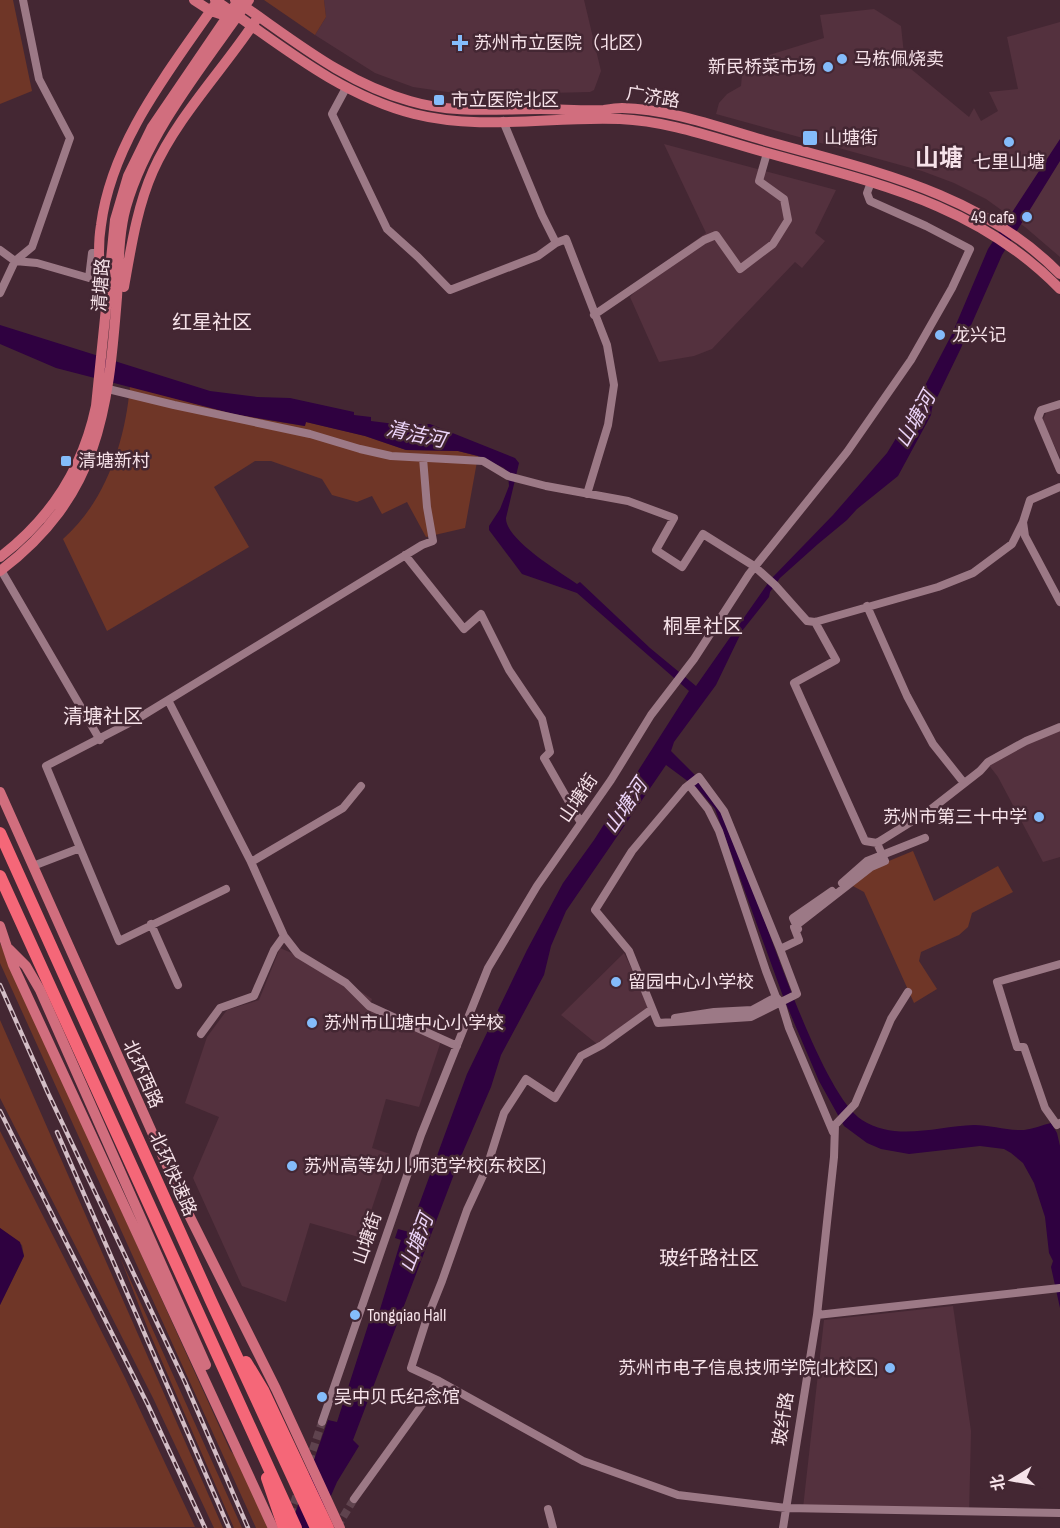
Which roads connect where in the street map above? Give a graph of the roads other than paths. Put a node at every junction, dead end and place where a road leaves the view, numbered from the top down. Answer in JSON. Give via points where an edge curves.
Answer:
{"nodes":[{"id":1,"x":22,"y":0,"type":"edge"},
{"id":2,"x":194,"y":0,"type":"edge"},
{"id":3,"x":217,"y":0,"type":"edge"},
{"id":4,"x":237,"y":0,"type":"edge"},
{"id":5,"x":249,"y":0,"type":"edge"},
{"id":6,"x":211,"y":11,"type":"junction"},
{"id":7,"x":255,"y":20,"type":"junction"},
{"id":8,"x":346,"y":88,"type":"junction"},
{"id":9,"x":503,"y":121,"type":"junction"},
{"id":10,"x":767,"y":153,"type":"junction"},
{"id":11,"x":871,"y":182,"type":"junction"},
{"id":12,"x":915,"y":190,"type":"junction"},
{"id":13,"x":119,"y":221,"type":"junction"},
{"id":14,"x":556,"y":243,"type":"junction"},
{"id":15,"x":0,"y":249,"type":"edge"},
{"id":16,"x":99,"y":254,"type":"junction"},
{"id":17,"x":15,"y":261,"type":"junction"},
{"id":18,"x":1055,"y":274,"type":"edge"},
{"id":19,"x":1060,"y":289,"type":"edge"},
{"id":20,"x":0,"y":293,"type":"edge"},
{"id":21,"x":594,"y":315,"type":"junction"},
{"id":22,"x":109,"y":333,"type":"junction"},
{"id":23,"x":105,"y":385,"type":"junction"},
{"id":24,"x":1060,"y":404,"type":"edge"},
{"id":25,"x":423,"y":458,"type":"junction"},
{"id":26,"x":1060,"y":471,"type":"edge"},
{"id":27,"x":1060,"y":487,"type":"edge"},
{"id":28,"x":587,"y":494,"type":"junction"},
{"id":29,"x":1023,"y":522,"type":"junction"},
{"id":30,"x":405,"y":555,"type":"junction"},
{"id":31,"x":0,"y":557,"type":"edge"},
{"id":32,"x":754,"y":566,"type":"junction"},
{"id":33,"x":0,"y":570,"type":"edge"},
{"id":34,"x":1060,"y":602,"type":"edge"},
{"id":35,"x":867,"y":606,"type":"junction"},
{"id":36,"x":815,"y":622,"type":"junction"},
{"id":37,"x":168,"y":700,"type":"junction"},
{"id":38,"x":1060,"y":727,"type":"edge"},
{"id":39,"x":100,"y":740,"type":"junction"},
{"id":40,"x":964,"y":783,"type":"junction"},
{"id":41,"x":689,"y":784,"type":"junction"},
{"id":42,"x":361,"y":786,"type":"dead end"},
{"id":43,"x":0,"y":792,"type":"edge"},
{"id":44,"x":581,"y":823,"type":"junction"},
{"id":45,"x":0,"y":834,"type":"edge"},
{"id":46,"x":925,"y":838,"type":"dead end"},
{"id":47,"x":877,"y":843,"type":"junction"},
{"id":48,"x":80,"y":848,"type":"junction"},
{"id":49,"x":251,"y":862,"type":"junction"},
{"id":50,"x":33,"y":866,"type":"junction"},
{"id":51,"x":0,"y":876,"type":"edge"},
{"id":52,"x":226,"y":889,"type":"dead end"},
{"id":53,"x":150,"y":924,"type":"junction"},
{"id":54,"x":0,"y":926,"type":"edge"},
{"id":55,"x":284,"y":936,"type":"junction"},
{"id":56,"x":0,"y":941,"type":"edge"},
{"id":57,"x":782,"y":946,"type":"junction"},
{"id":58,"x":1060,"y":963,"type":"edge"},
{"id":59,"x":178,"y":985,"type":"dead end"},
{"id":60,"x":908,"y":992,"type":"dead end"},
{"id":61,"x":780,"y":1000,"type":"junction"},
{"id":62,"x":652,"y":1009,"type":"junction"},
{"id":63,"x":662,"y":1021,"type":"dead end"},
{"id":64,"x":201,"y":1034,"type":"dead end"},
{"id":65,"x":457,"y":1046,"type":"junction"},
{"id":66,"x":1060,"y":1123,"type":"edge"},
{"id":67,"x":834,"y":1129,"type":"junction"},
{"id":68,"x":1055,"y":1288,"type":"edge"},
{"id":69,"x":817,"y":1315,"type":"junction"},
{"id":70,"x":439,"y":1381,"type":"junction"},
{"id":71,"x":322,"y":1422,"type":"tunnel mouth"},
{"id":72,"x":240,"y":1454,"type":"junction"},
{"id":73,"x":354,"y":1499,"type":"tunnel mouth"},
{"id":74,"x":786,"y":1508,"type":"junction"},
{"id":75,"x":548,"y":1509,"type":"dead end"},
{"id":76,"x":1060,"y":1513,"type":"edge"},
{"id":77,"x":277,"y":1518,"type":"edge"},
{"id":78,"x":322,"y":1526,"type":"edge"},
{"id":79,"x":284,"y":1528,"type":"edge"},
{"id":80,"x":296,"y":1528,"type":"edge"},
{"id":81,"x":340,"y":1528,"type":"edge"},
{"id":82,"x":554,"y":1528,"type":"edge"},
{"id":83,"x":783,"y":1528,"type":"edge"}],
"edges":[{"from":1,"to":17,"type":"street","via":[[39,79],[70,138],[32,248]]},
{"from":2,"to":6,"type":"main road","name":"广济路"},
{"from":3,"to":6,"type":"main road"},
{"from":3,"to":7,"type":"main road","name":"广济路"},
{"from":4,"to":7,"type":"main road","name":"广济路"},
{"from":4,"to":13,"type":"main road","name":"清塘路","via":[[145,139],[128,176]]},
{"from":5,"to":13,"type":"main road","name":"清塘路","via":[[148,150]]},
{"from":6,"to":7,"type":"main road","name":"广济路"},
{"from":6,"to":16,"type":"main road","via":[[142,112],[125,147],[104,209]]},
{"from":7,"to":8,"type":"main road","name":"广济路"},
{"from":7,"to":12,"type":"main road","name":"广济路","via":[[342,73],[416,103],[470,111],[650,111],[726,129]]},
{"from":7,"to":22,"type":"main road","via":[[177,130],[152,173]]},
{"from":8,"to":9,"type":"main road","name":"广济路","via":[[420,115],[458,121]]},
{"from":8,"to":14,"type":"street","via":[[332,114],[387,229],[450,290],[538,256]]},
{"from":9,"to":10,"type":"main road","name":"广济路","via":[[603,118],[648,122]]},
{"from":9,"to":14,"type":"street"},
{"from":10,"to":11,"type":"main road","name":"广济路"},
{"from":10,"to":21,"type":"street","via":[[759,181],[784,199],[788,220],[773,244],[740,269],[716,235]]},
{"from":11,"to":12,"type":"main road","name":"广济路"},
{"from":11,"to":32,"type":"street","name":"山塘街","via":[[867,193],[870,201],[970,249],[911,360],[847,452]]},
{"from":12,"to":18,"type":"main road","name":"广济路","via":[[959,202],[999,224],[1030,247]]},
{"from":13,"to":22,"type":"main road","name":"清塘路"},
{"from":14,"to":21,"type":"street","via":[[566,239]]},
{"from":15,"to":17,"type":"street"},
{"from":16,"to":17,"type":"street","via":[[92,253],[89,278]]},
{"from":16,"to":22,"type":"main road"},
{"from":17,"to":20,"type":"street"},
{"from":18,"to":19,"type":"main road","name":"广济路"},
{"from":21,"to":28,"type":"street","via":[[607,345],[614,385],[608,425]]},
{"from":22,"to":23,"type":"main road","name":"清塘路"},
{"from":23,"to":25,"type":"street","via":[[381,454]]},
{"from":23,"to":31,"type":"main road","name":"清塘路","via":[[80,460],[67,484],[40,521]]},
{"from":23,"to":33,"type":"main road","name":"清塘路","via":[[104,415],[74,492],[46,530]]},
{"from":24,"to":26,"type":"street","via":[[1041,410],[1038,418]]},
{"from":25,"to":28,"type":"street","via":[[483,461],[512,477]]},
{"from":25,"to":30,"type":"street","via":[[433,541]]},
{"from":27,"to":29,"type":"street","via":[[1030,500]]},
{"from":28,"to":32,"type":"street","via":[[628,501],[674,518],[656,550],[682,567],[703,534]]},
{"from":29,"to":34,"type":"street","via":[[1025,536]]},
{"from":29,"to":35,"type":"street","via":[[1012,544],[973,573]]},
{"from":30,"to":37,"type":"street"},
{"from":30,"to":44,"type":"street","via":[[464,629],[481,614],[509,670],[542,719],[550,752],[544,758]]},
{"from":32,"to":36,"type":"street","via":[[807,621]]},
{"from":32,"to":44,"type":"street","name":"山塘街"},
{"from":33,"to":39,"type":"street"},
{"from":35,"to":36,"type":"street"},
{"from":35,"to":40,"type":"street","via":[[933,744]]},
{"from":36,"to":47,"type":"street","via":[[836,660],[794,683],[865,841]]},
{"from":37,"to":39,"type":"street"},
{"from":37,"to":49,"type":"street"},
{"from":38,"to":40,"type":"street","via":[[988,762]]},
{"from":39,"to":48,"type":"street","via":[[46,766]]},
{"from":40,"to":47,"type":"street"},
{"from":41,"to":57,"type":"street","via":[[698,777],[724,810]]},
{"from":41,"to":61,"type":"street","via":[[708,809],[718,831]]},
{"from":41,"to":62,"type":"street","via":[[632,851],[595,910],[629,951]]},
{"from":42,"to":49,"type":"street","via":[[343,808]]},
{"from":43,"to":50,"type":"main road","name":"北环西路"},
{"from":44,"to":65,"type":"street","name":"山塘街","via":[[537,886],[489,968]]},
{"from":45,"to":78,"type":"highway","name":"北环快速路","via":[[211,1301],[263,1390],[294,1471]]},
{"from":46,"to":57,"type":"street","via":[[867,861],[793,918],[801,935]]},
{"from":47,"to":57,"type":"street","via":[[885,861],[871,867],[794,927],[799,940]]},
{"from":48,"to":50,"type":"street"},
{"from":48,"to":53,"type":"street","via":[[119,941]]},
{"from":49,"to":55,"type":"street"},
{"from":50,"to":81,"type":"main road","name":"北环西路","via":[[189,1215],[301,1440]]},
{"from":51,"to":77,"type":"highway","name":"北环快速路","via":[[251,1430]]},
{"from":52,"to":53,"type":"street"},
{"from":53,"to":59,"type":"street"},
{"from":54,"to":72,"type":"main road","via":[[16,972]]},
{"from":55,"to":64,"type":"street","via":[[254,996],[220,1008]]},
{"from":55,"to":65,"type":"street","via":[[298,954],[346,983],[369,1006]]},
{"from":56,"to":72,"type":"main road","via":[[26,966],[40,990],[191,1330]]},
{"from":57,"to":61,"type":"street","via":[[798,993]]},
{"from":58,"to":66,"type":"street","via":[[996,982],[1017,1047],[1024,1047],[1045,1108],[1056,1125]]},
{"from":60,"to":67,"type":"street","via":[[891,1019],[855,1104]]},
{"from":61,"to":62,"type":"street","via":[[751,1017],[658,1023]]},
{"from":61,"to":63,"type":"street","via":[[752,1010]]},
{"from":61,"to":67,"type":"street"},
{"from":62,"to":70,"type":"street","via":[[581,1056],[555,1098],[526,1079],[504,1113],[411,1368]]},
{"from":65,"to":71,"type":"street","name":"山塘街","via":[[417,1146]]},
{"from":67,"to":69,"type":"street","name":"玻纤路"},
{"from":68,"to":69,"type":"street"},
{"from":69,"to":74,"type":"street","name":"玻纤路"},
{"from":70,"to":73,"type":"street"},
{"from":70,"to":74,"type":"street","via":[[583,1461],[678,1495]]},
{"from":72,"to":77,"type":"main road"},
{"from":74,"to":76,"type":"street"},
{"from":74,"to":83,"type":"street","name":"玻纤路"},
{"from":75,"to":82,"type":"street"},
{"from":77,"to":79,"type":"highway"},
{"from":77,"to":80,"type":"highway"}]}
